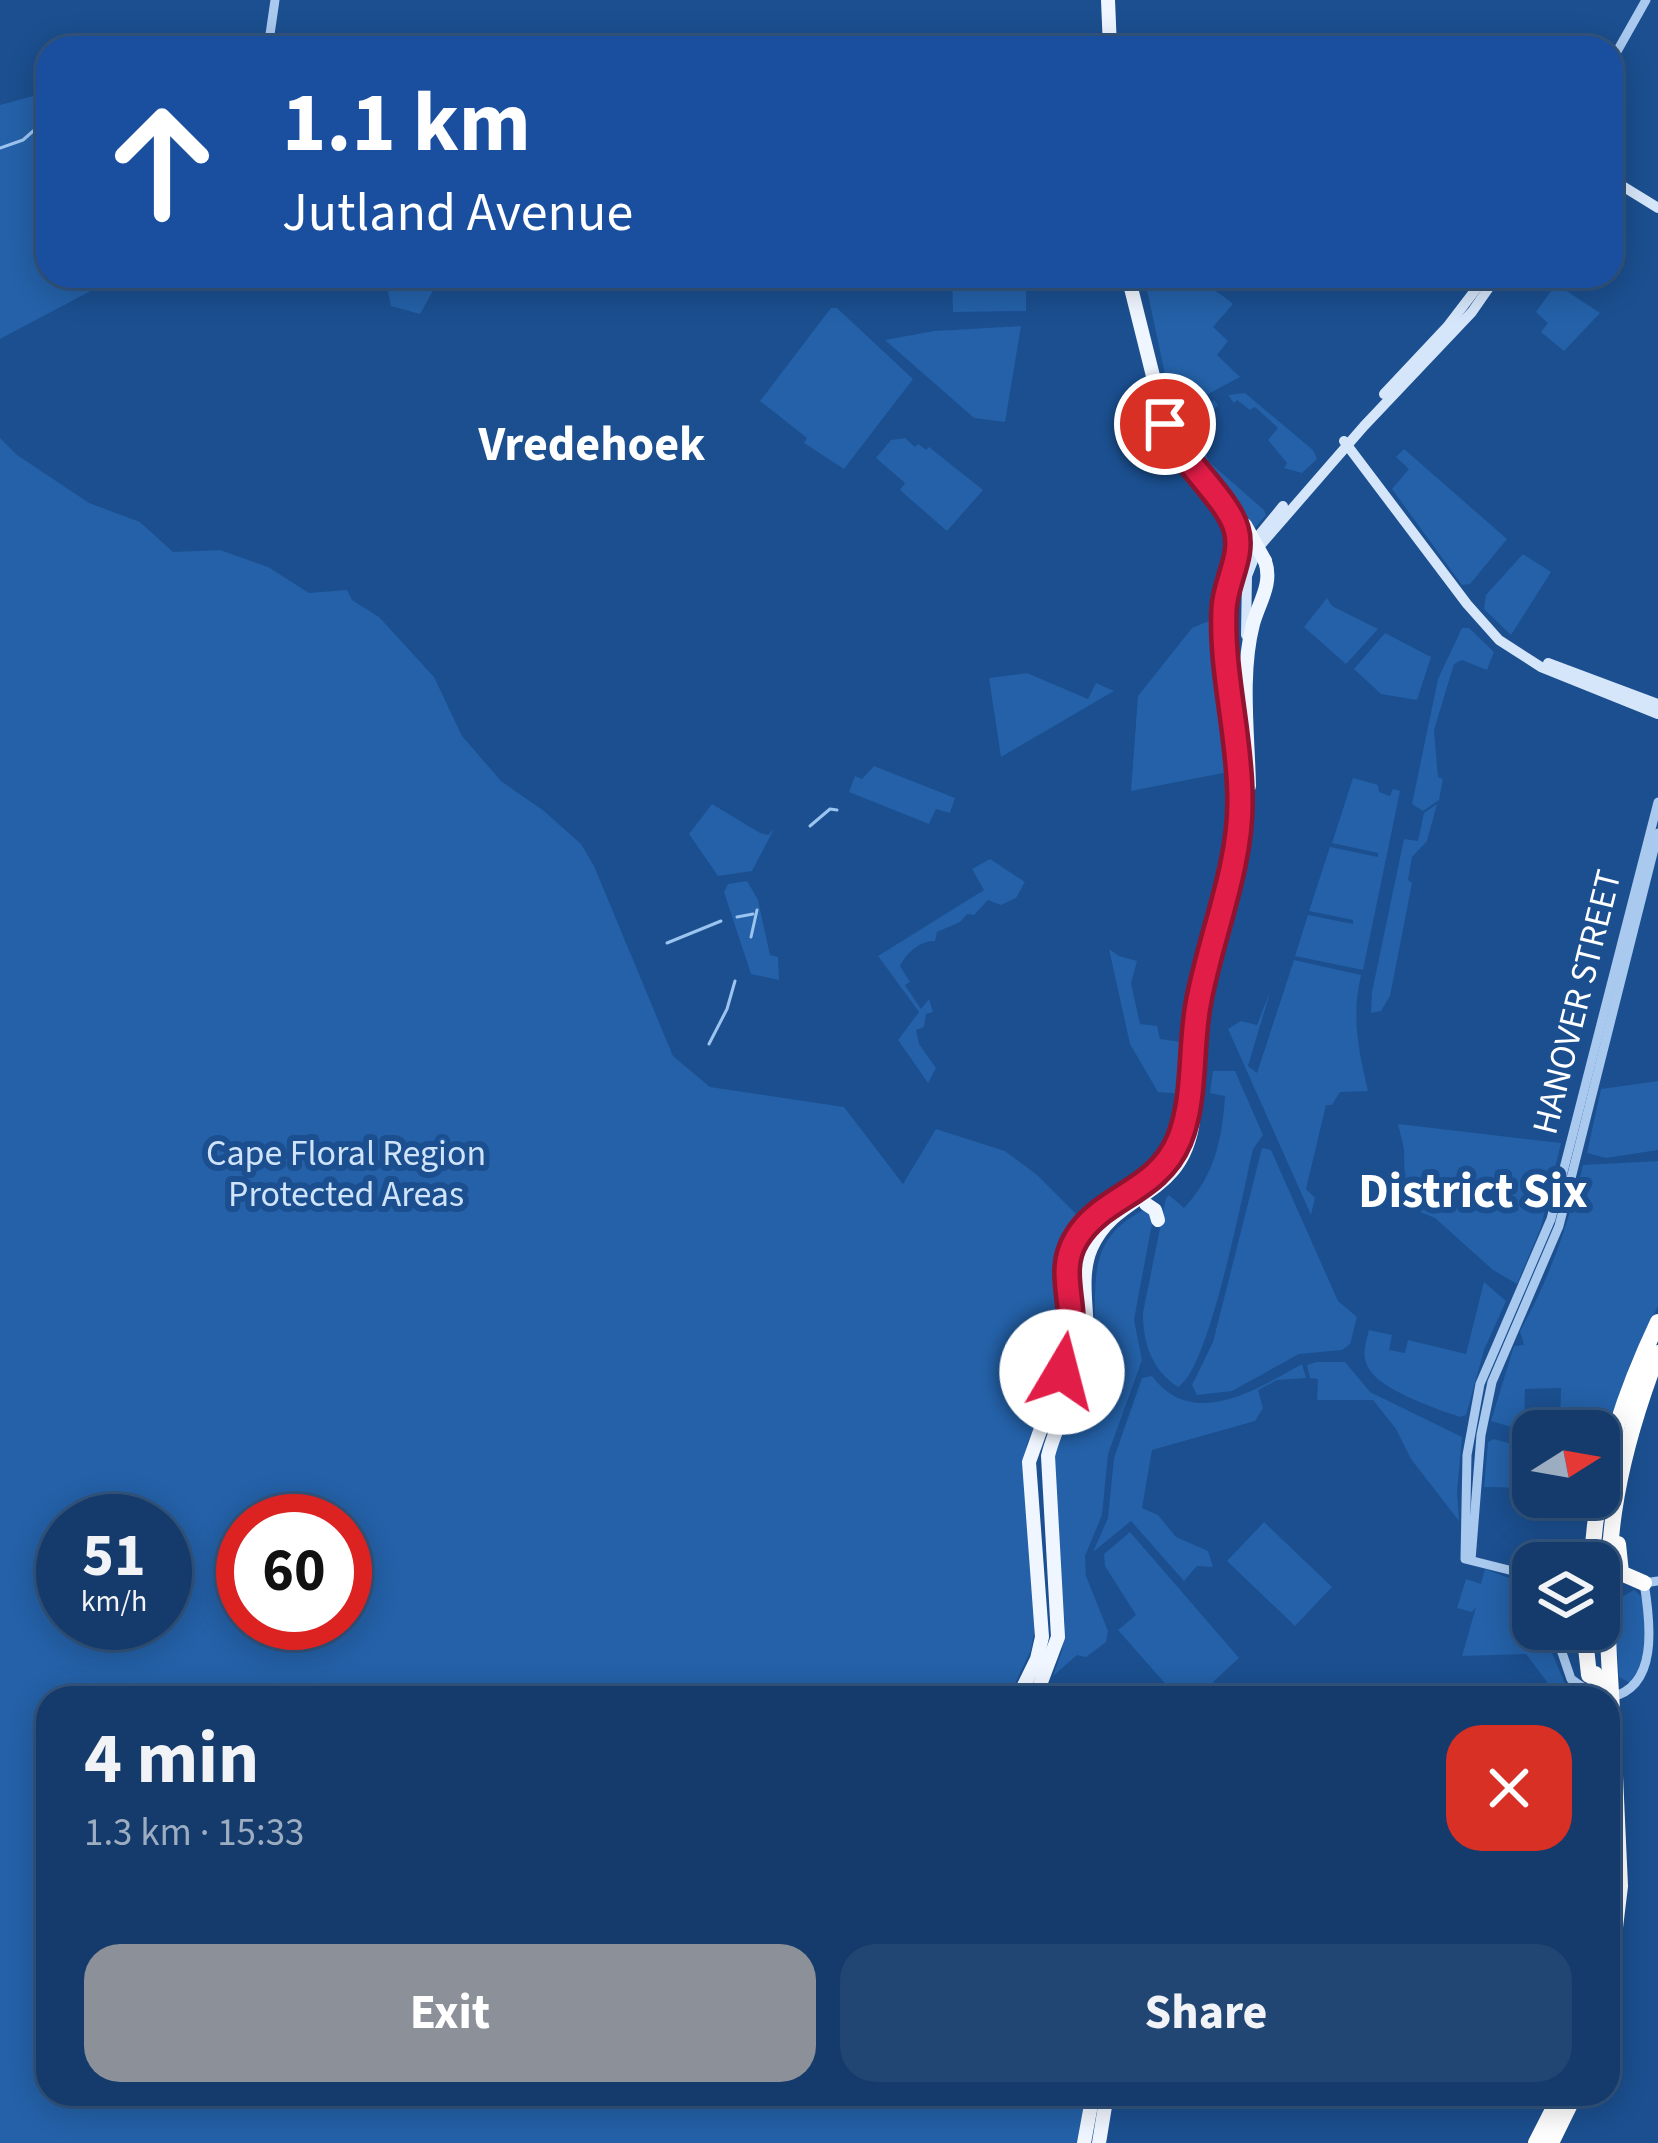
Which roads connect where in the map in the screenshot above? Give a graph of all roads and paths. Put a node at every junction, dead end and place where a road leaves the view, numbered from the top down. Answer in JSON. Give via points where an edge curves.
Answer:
{"nodes":[{"id":1,"x":275,"y":0,"type":"edge"},
{"id":2,"x":1112,"y":0,"type":"edge"},
{"id":3,"x":1646,"y":0,"type":"edge"},
{"id":4,"x":269,"y":36,"type":"edge"},
{"id":5,"x":1110,"y":36,"type":"edge"},
{"id":6,"x":1623,"y":41,"type":"edge"},
{"id":7,"x":1623,"y":185,"type":"edge"},
{"id":8,"x":1658,"y":208,"type":"edge"},
{"id":9,"x":1133,"y":288,"type":"edge"},
{"id":10,"x":1133,"y":288,"type":"edge"},
{"id":11,"x":1477,"y":288,"type":"edge"},
{"id":12,"x":1489,"y":288,"type":"edge"},
{"id":13,"x":1164,"y":394,"type":"junction"},
{"id":14,"x":1184,"y":413,"type":"dead end"},
{"id":15,"x":1345,"y":442,"type":"junction"},
{"id":16,"x":1233,"y":569,"type":"junction"},
{"id":17,"x":1206,"y":618,"type":"dead end"},
{"id":18,"x":1225,"y":630,"type":"junction"},
{"id":19,"x":1533,"y":660,"type":"junction"},
{"id":20,"x":1248,"y":662,"type":"junction"},
{"id":21,"x":1658,"y":704,"type":"edge"},
{"id":22,"x":1248,"y":708,"type":"junction"},
{"id":23,"x":1658,"y":714,"type":"edge"},
{"id":24,"x":1258,"y":758,"type":"dead end"},
{"id":25,"x":1658,"y":802,"type":"edge"},
{"id":26,"x":1658,"y":833,"type":"edge"},
{"id":27,"x":1163,"y":1193,"type":"dead end"},
{"id":28,"x":1146,"y":1204,"type":"junction"},
{"id":29,"x":1158,"y":1220,"type":"dead end"},
{"id":30,"x":1085,"y":1271,"type":"junction"},
{"id":31,"x":1658,"y":1322,"type":"edge"},
{"id":32,"x":1658,"y":1353,"type":"edge"},
{"id":33,"x":1620,"y":1411,"type":"edge"},
{"id":34,"x":1624,"y":1447,"type":"junction"},
{"id":35,"x":1468,"y":1559,"type":"junction"},
{"id":36,"x":1512,"y":1571,"type":"edge"},
{"id":37,"x":1651,"y":1582,"type":"edge"},
{"id":38,"x":1560,"y":1650,"type":"edge"},
{"id":39,"x":1594,"y":1650,"type":"edge"},
{"id":40,"x":1602,"y":1675,"type":"junction"},
{"id":41,"x":1024,"y":1686,"type":"edge"},
{"id":42,"x":1040,"y":1686,"type":"edge"},
{"id":43,"x":1577,"y":1686,"type":"edge"},
{"id":44,"x":1598,"y":1686,"type":"edge"},
{"id":45,"x":1605,"y":1686,"type":"edge"},
{"id":46,"x":1620,"y":1694,"type":"edge"},
{"id":47,"x":1091,"y":2106,"type":"edge"},
{"id":48,"x":1105,"y":2106,"type":"edge"},
{"id":49,"x":1547,"y":2106,"type":"edge"},
{"id":50,"x":1554,"y":2106,"type":"edge"},
{"id":51,"x":1571,"y":2106,"type":"edge"},
{"id":52,"x":1084,"y":2143,"type":"edge"},
{"id":53,"x":1099,"y":2143,"type":"edge"},
{"id":54,"x":1534,"y":2143,"type":"edge"},
{"id":55,"x":1554,"y":2143,"type":"edge"}],
"edges":[{"from":1,"to":4,"type":"street"},
{"from":2,"to":5,"type":"main road","bridge":true},
{"from":3,"to":6,"type":"street"},
{"from":7,"to":8,"type":"main road"},
{"from":9,"to":13,"type":"main road"},
{"from":10,"to":16,"type":"main road","via":[[1171,438],[1235,524]]},
{"from":11,"to":15,"type":"main road"},
{"from":12,"to":15,"type":"main road"},
{"from":13,"to":14,"type":"main road","via":[[1174,412]]},
{"from":13,"to":20,"type":"main road","bridge":true,"via":[[1183,449],[1265,560],[1268,581]]},
{"from":15,"to":16,"type":"main road"},
{"from":15,"to":19,"type":"main road","via":[[1467,604],[1499,640]]},
{"from":15,"to":20,"type":"main road","via":[[1250,563]]},
{"from":16,"to":18,"type":"main road"},
{"from":17,"to":18,"type":"main road"},
{"from":18,"to":41,"type":"main road","via":[[1239,824],[1198,1007],[1185,1122],[1162,1168],[1086,1225],[1068,1258],[1067,1355],[1029,1462],[1042,1637]]},
{"from":19,"to":21,"type":"main road"},
{"from":19,"to":23,"type":"main road"},
{"from":20,"to":22,"type":"main road"},
{"from":22,"to":24,"type":"main road"},
{"from":22,"to":30,"type":"main road","via":[[1247,825],[1205,1008],[1188,1146],[1171,1174],[1104,1228]]},
{"from":25,"to":35,"type":"street","name":"HANOVER STREET","via":[[1551,1220],[1480,1384],[1468,1455]]},
{"from":26,"to":35,"type":"street","name":"HANOVER STREET","via":[[1558,1226],[1487,1400]]},
{"from":27,"to":28,"type":"main road"},
{"from":28,"to":29,"type":"main road"},
{"from":28,"to":30,"type":"main road","via":[[1111,1229]]},
{"from":30,"to":42,"type":"main road","via":[[1085,1356],[1048,1456],[1058,1637]]},
{"from":31,"to":33,"type":"highway"},
{"from":32,"to":34,"type":"highway"},
{"from":34,"to":37,"type":"highway","via":[[1618,1565],[1626,1578]]},
{"from":34,"to":40,"type":"highway","via":[[1607,1552]]},
{"from":35,"to":36,"type":"street"},
{"from":37,"to":40,"type":"highway","via":[[1620,1592],[1613,1604]]},
{"from":37,"to":46,"type":"street","via":[[1652,1661],[1641,1683]]},
{"from":38,"to":43,"type":"street"},
{"from":39,"to":40,"type":"highway"},
{"from":40,"to":44,"type":"highway","bridge":true},
{"from":40,"to":45,"type":"highway","bridge":true},
{"from":47,"to":52,"type":"main road"},
{"from":48,"to":53,"type":"main road"},
{"from":49,"to":54,"type":"highway"},
{"from":50,"to":54,"type":"highway"},
{"from":51,"to":55,"type":"highway"}]}
